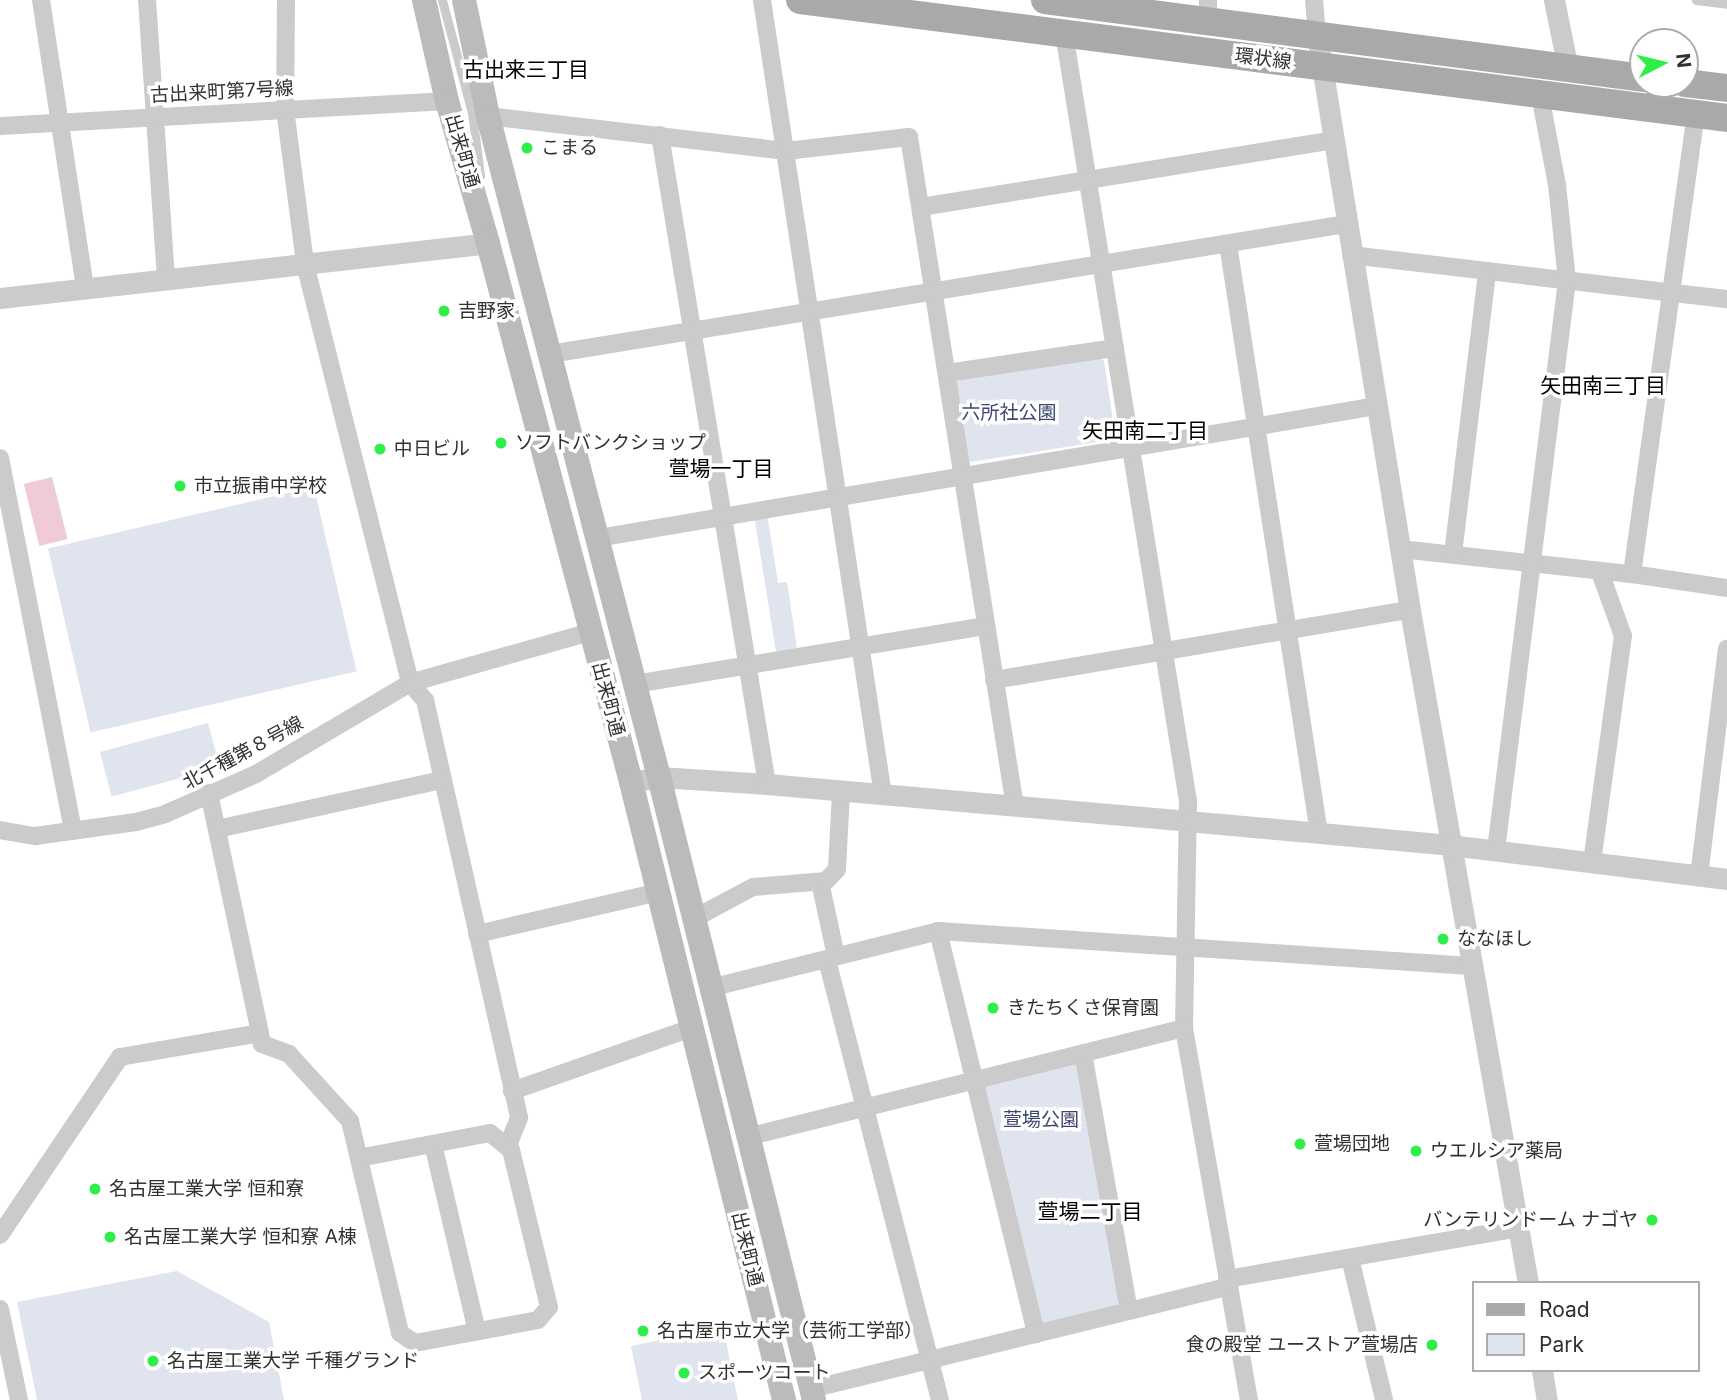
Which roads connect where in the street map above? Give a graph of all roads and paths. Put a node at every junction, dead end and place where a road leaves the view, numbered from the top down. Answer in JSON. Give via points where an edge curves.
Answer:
{"nodes":[{"id":1,"x":41,"y":0,"type":"edge"},
{"id":2,"x":147,"y":0,"type":"edge"},
{"id":3,"x":286,"y":0,"type":"edge"},
{"id":4,"x":424,"y":0,"type":"edge"},
{"id":5,"x":442,"y":0,"type":"edge"},
{"id":6,"x":451,"y":0,"type":"edge"},
{"id":7,"x":464,"y":0,"type":"edge"},
{"id":8,"x":762,"y":0,"type":"edge"},
{"id":9,"x":800,"y":0,"type":"edge"},
{"id":10,"x":1045,"y":0,"type":"edge"},
{"id":11,"x":1314,"y":0,"type":"edge"},
{"id":12,"x":1554,"y":0,"type":"edge"},
{"id":13,"x":1696,"y":0,"type":"edge"},
{"id":14,"x":1727,"y":4,"type":"edge"},
{"id":15,"x":1113,"y":5,"type":"edge"},
{"id":16,"x":1208,"y":10,"type":"edge"},
{"id":17,"x":1064,"y":33,"type":"junction"},
{"id":18,"x":1317,"y":35,"type":"junction"},
{"id":19,"x":1321,"y":66,"type":"junction"},
{"id":20,"x":1568,"y":69,"type":"junction"},
{"id":21,"x":1629,"y":76,"type":"edge"},
{"id":22,"x":1699,"y":85,"type":"edge"},
{"id":23,"x":1727,"y":88,"type":"edge"},
{"id":24,"x":1540,"y":95,"type":"junction"},
{"id":25,"x":447,"y":101,"type":"junction"},
{"id":26,"x":285,"y":109,"type":"junction"},
{"id":27,"x":1696,"y":114,"type":"junction"},
{"id":28,"x":488,"y":116,"type":"junction"},
{"id":29,"x":155,"y":117,"type":"junction"},
{"id":30,"x":1727,"y":118,"type":"edge"},
{"id":31,"x":60,"y":122,"type":"junction"},
{"id":32,"x":0,"y":126,"type":"edge"},
{"id":33,"x":660,"y":135,"type":"junction"},
{"id":34,"x":1333,"y":140,"type":"junction"},
{"id":35,"x":786,"y":151,"type":"junction"},
{"id":36,"x":1089,"y":179,"type":"junction"},
{"id":37,"x":921,"y":207,"type":"junction"},
{"id":38,"x":1346,"y":224,"type":"junction"},
{"id":39,"x":488,"y":243,"type":"junction"},
{"id":40,"x":1228,"y":244,"type":"junction"},
{"id":41,"x":1351,"y":255,"type":"junction"},
{"id":42,"x":305,"y":264,"type":"junction"},
{"id":43,"x":1101,"y":264,"type":"junction"},
{"id":44,"x":1487,"y":271,"type":"junction"},
{"id":45,"x":166,"y":280,"type":"junction"},
{"id":46,"x":1567,"y":281,"type":"junction"},
{"id":47,"x":85,"y":289,"type":"junction"},
{"id":48,"x":935,"y":292,"type":"junction"},
{"id":49,"x":1671,"y":293,"type":"junction"},
{"id":50,"x":0,"y":298,"type":"edge"},
{"id":51,"x":1727,"y":299,"type":"edge"},
{"id":52,"x":811,"y":312,"type":"junction"},
{"id":53,"x":692,"y":330,"type":"junction"},
{"id":54,"x":1115,"y":348,"type":"junction"},
{"id":55,"x":550,"y":354,"type":"junction"},
{"id":56,"x":947,"y":373,"type":"junction"},
{"id":57,"x":1377,"y":406,"type":"junction"},
{"id":58,"x":1257,"y":428,"type":"junction"},
{"id":59,"x":1130,"y":447,"type":"junction"},
{"id":60,"x":0,"y":458,"type":"edge"},
{"id":61,"x":961,"y":477,"type":"junction"},
{"id":62,"x":838,"y":497,"type":"junction"},
{"id":63,"x":723,"y":516,"type":"junction"},
{"id":64,"x":598,"y":538,"type":"junction"},
{"id":65,"x":1400,"y":549,"type":"junction"},
{"id":66,"x":1452,"y":554,"type":"junction"},
{"id":67,"x":1532,"y":563,"type":"junction"},
{"id":68,"x":1600,"y":572,"type":"junction"},
{"id":69,"x":1632,"y":574,"type":"junction"},
{"id":70,"x":1727,"y":588,"type":"edge"},
{"id":71,"x":1410,"y":610,"type":"junction"},
{"id":72,"x":986,"y":626,"type":"junction"},
{"id":73,"x":1287,"y":630,"type":"junction"},
{"id":74,"x":590,"y":632,"type":"junction"},
{"id":75,"x":861,"y":646,"type":"junction"},
{"id":76,"x":1727,"y":649,"type":"edge"},
{"id":77,"x":1164,"y":652,"type":"junction"},
{"id":78,"x":746,"y":665,"type":"junction"},
{"id":79,"x":994,"y":680,"type":"junction"},
{"id":80,"x":410,"y":683,"type":"junction"},
{"id":81,"x":635,"y":684,"type":"junction"},
{"id":82,"x":659,"y":777,"type":"junction"},
{"id":83,"x":442,"y":780,"type":"junction"},
{"id":84,"x":631,"y":782,"type":"junction"},
{"id":85,"x":768,"y":784,"type":"junction"},
{"id":86,"x":841,"y":792,"type":"junction"},
{"id":87,"x":209,"y":793,"type":"junction"},
{"id":88,"x":883,"y":795,"type":"junction"},
{"id":89,"x":1015,"y":807,"type":"junction"},
{"id":90,"x":1188,"y":821,"type":"junction"},
{"id":91,"x":217,"y":829,"type":"junction"},
{"id":92,"x":0,"y":830,"type":"edge"},
{"id":93,"x":73,"y":831,"type":"junction"},
{"id":94,"x":1319,"y":833,"type":"junction"},
{"id":95,"x":1451,"y":845,"type":"junction"},
{"id":96,"x":1496,"y":850,"type":"junction"},
{"id":97,"x":1592,"y":862,"type":"junction"},
{"id":98,"x":1699,"y":876,"type":"junction"},
{"id":99,"x":1727,"y":879,"type":"edge"},
{"id":100,"x":820,"y":882,"type":"junction"},
{"id":101,"x":659,"y":892,"type":"junction"},
{"id":102,"x":695,"y":918,"type":"junction"},
{"id":103,"x":938,"y":931,"type":"junction"},
{"id":104,"x":477,"y":934,"type":"junction"},
{"id":105,"x":1185,"y":947,"type":"junction"},
{"id":106,"x":832,"y":958,"type":"junction"},
{"id":107,"x":1471,"y":966,"type":"junction"},
{"id":108,"x":710,"y":988,"type":"junction"},
{"id":109,"x":691,"y":1028,"type":"junction"},
{"id":110,"x":1184,"y":1028,"type":"junction"},
{"id":111,"x":260,"y":1033,"type":"junction"},
{"id":112,"x":1083,"y":1053,"type":"junction"},
{"id":113,"x":974,"y":1079,"type":"junction"},
{"id":114,"x":512,"y":1091,"type":"junction"},
{"id":115,"x":866,"y":1106,"type":"junction"},
{"id":116,"x":747,"y":1137,"type":"junction"},
{"id":117,"x":433,"y":1144,"type":"junction"},
{"id":118,"x":507,"y":1147,"type":"junction"},
{"id":119,"x":359,"y":1158,"type":"junction"},
{"id":120,"x":1519,"y":1228,"type":"junction"},
{"id":121,"x":0,"y":1235,"type":"edge"},
{"id":122,"x":1350,"y":1258,"type":"junction"},
{"id":123,"x":1528,"y":1281,"type":"edge"},
{"id":124,"x":1228,"y":1283,"type":"junction"},
{"id":125,"x":0,"y":1309,"type":"edge"},
{"id":126,"x":1129,"y":1311,"type":"junction"},
{"id":127,"x":477,"y":1331,"type":"junction"},
{"id":128,"x":1036,"y":1334,"type":"junction"},
{"id":129,"x":930,"y":1361,"type":"junction"},
{"id":130,"x":1542,"y":1372,"type":"edge"},
{"id":131,"x":812,"y":1396,"type":"edge"},
{"id":132,"x":19,"y":1400,"type":"edge"},
{"id":133,"x":785,"y":1400,"type":"edge"},
{"id":134,"x":940,"y":1400,"type":"edge"},
{"id":135,"x":1249,"y":1400,"type":"edge"},
{"id":136,"x":1384,"y":1400,"type":"edge"},
{"id":137,"x":1547,"y":1400,"type":"edge"}],
"edges":[{"from":1,"to":31,"type":"street"},
{"from":2,"to":29,"type":"street"},
{"from":3,"to":26,"type":"street"},
{"from":4,"to":25,"type":"main road","name":"出来町通"},
{"from":5,"to":39,"type":"lane","via":[[472,113]]},
{"from":6,"to":28,"type":"lane"},
{"from":7,"to":28,"type":"main road","name":"出来町通"},
{"from":8,"to":35,"type":"street"},
{"from":9,"to":17,"type":"main road","name":"環状線"},
{"from":10,"to":15,"type":"main road","name":"環状線"},
{"from":11,"to":18,"type":"street"},
{"from":12,"to":20,"type":"street"},
{"from":13,"to":14,"type":"lane"},
{"from":15,"to":16,"type":"main road","name":"環状線"},
{"from":16,"to":18,"type":"main road","name":"環状線"},
{"from":17,"to":19,"type":"main road","name":"環状線"},
{"from":17,"to":36,"type":"street"},
{"from":18,"to":19,"type":"street"},
{"from":18,"to":20,"type":"main road","name":"環状線"},
{"from":19,"to":24,"type":"main road","name":"環状線"},
{"from":19,"to":34,"type":"street"},
{"from":20,"to":21,"type":"main road","name":"環状線"},
{"from":22,"to":23,"type":"main road"},
{"from":24,"to":27,"type":"main road","name":"環状線"},
{"from":24,"to":46,"type":"street","via":[[1557,185]]},
{"from":25,"to":26,"type":"street","name":"古出来町第7号線"},
{"from":25,"to":39,"type":"main road","name":"出来町通"},
{"from":26,"to":29,"type":"street","name":"古出来町第7号線"},
{"from":26,"to":42,"type":"street"},
{"from":27,"to":30,"type":"main road","name":"環状線"},
{"from":27,"to":49,"type":"street"},
{"from":28,"to":33,"type":"street"},
{"from":28,"to":55,"type":"main road","name":"出来町通"},
{"from":29,"to":31,"type":"street","name":"古出来町第7号線"},
{"from":29,"to":45,"type":"street"},
{"from":31,"to":32,"type":"street","name":"古出来町第7号線"},
{"from":31,"to":47,"type":"street"},
{"from":33,"to":35,"type":"street"},
{"from":33,"to":53,"type":"street"},
{"from":34,"to":36,"type":"street"},
{"from":34,"to":38,"type":"street"},
{"from":35,"to":37,"type":"street","via":[[909,137]]},
{"from":35,"to":52,"type":"street"},
{"from":36,"to":37,"type":"street"},
{"from":36,"to":43,"type":"street"},
{"from":37,"to":48,"type":"street"},
{"from":38,"to":40,"type":"street"},
{"from":38,"to":41,"type":"street"},
{"from":39,"to":42,"type":"street"},
{"from":39,"to":74,"type":"main road","name":"出来町通"},
{"from":40,"to":43,"type":"street"},
{"from":40,"to":58,"type":"street"},
{"from":41,"to":44,"type":"street"},
{"from":41,"to":57,"type":"street"},
{"from":42,"to":45,"type":"street"},
{"from":42,"to":80,"type":"street"},
{"from":43,"to":48,"type":"street"},
{"from":43,"to":54,"type":"street"},
{"from":44,"to":46,"type":"street"},
{"from":44,"to":66,"type":"street"},
{"from":45,"to":47,"type":"street"},
{"from":46,"to":49,"type":"street"},
{"from":46,"to":67,"type":"street"},
{"from":47,"to":50,"type":"street"},
{"from":48,"to":52,"type":"street"},
{"from":48,"to":56,"type":"street"},
{"from":49,"to":51,"type":"street"},
{"from":49,"to":69,"type":"street"},
{"from":52,"to":53,"type":"street"},
{"from":52,"to":62,"type":"street"},
{"from":53,"to":55,"type":"street"},
{"from":53,"to":63,"type":"street"},
{"from":54,"to":56,"type":"street"},
{"from":54,"to":59,"type":"street"},
{"from":55,"to":64,"type":"main road","name":"出来町通"},
{"from":56,"to":61,"type":"street"},
{"from":57,"to":58,"type":"street"},
{"from":57,"to":65,"type":"street"},
{"from":58,"to":59,"type":"street"},
{"from":58,"to":73,"type":"street"},
{"from":59,"to":61,"type":"street"},
{"from":59,"to":77,"type":"street"},
{"from":60,"to":93,"type":"street"},
{"from":61,"to":62,"type":"street"},
{"from":61,"to":72,"type":"street"},
{"from":62,"to":63,"type":"street"},
{"from":62,"to":75,"type":"street"},
{"from":63,"to":64,"type":"street"},
{"from":63,"to":78,"type":"street"},
{"from":64,"to":81,"type":"main road","name":"出来町通"},
{"from":65,"to":66,"type":"street"},
{"from":65,"to":71,"type":"street"},
{"from":66,"to":67,"type":"street"},
{"from":67,"to":68,"type":"street"},
{"from":67,"to":96,"type":"street"},
{"from":68,"to":69,"type":"street"},
{"from":68,"to":97,"type":"street","via":[[1623,636]]},
{"from":69,"to":70,"type":"street"},
{"from":71,"to":73,"type":"street"},
{"from":71,"to":95,"type":"street"},
{"from":72,"to":75,"type":"street"},
{"from":72,"to":79,"type":"street"},
{"from":73,"to":77,"type":"street"},
{"from":73,"to":94,"type":"street"},
{"from":74,"to":80,"type":"street","name":"北千種第８号線"},
{"from":74,"to":84,"type":"main road","name":"出来町通"},
{"from":75,"to":78,"type":"street"},
{"from":75,"to":88,"type":"street"},
{"from":76,"to":98,"type":"street"},
{"from":77,"to":79,"type":"street"},
{"from":77,"to":90,"type":"street"},
{"from":78,"to":81,"type":"street"},
{"from":78,"to":85,"type":"street"},
{"from":79,"to":89,"type":"street"},
{"from":80,"to":83,"type":"street","via":[[425,700]]},
{"from":80,"to":87,"type":"street","name":"北千種第８号線","via":[[256,774]]},
{"from":81,"to":82,"type":"main road","name":"出来町通"},
{"from":82,"to":84,"type":"street"},
{"from":82,"to":85,"type":"street"},
{"from":82,"to":102,"type":"main road","name":"出来町通"},
{"from":83,"to":91,"type":"street"},
{"from":83,"to":104,"type":"street"},
{"from":84,"to":101,"type":"main road","name":"出来町通"},
{"from":85,"to":86,"type":"street"},
{"from":86,"to":88,"type":"street"},
{"from":86,"to":100,"type":"street","via":[[837,869]]},
{"from":87,"to":91,"type":"street"},
{"from":87,"to":93,"type":"street","name":"北千種第８号線","via":[[165,814]]},
{"from":88,"to":89,"type":"street"},
{"from":89,"to":90,"type":"street"},
{"from":90,"to":94,"type":"street"},
{"from":90,"to":105,"type":"street"},
{"from":91,"to":111,"type":"street"},
{"from":92,"to":93,"type":"street","name":"北千種第８号線","via":[[35,836]]},
{"from":94,"to":95,"type":"street"},
{"from":95,"to":96,"type":"street"},
{"from":95,"to":107,"type":"street"},
{"from":96,"to":97,"type":"street"},
{"from":97,"to":98,"type":"street"},
{"from":98,"to":99,"type":"street"},
{"from":100,"to":102,"type":"street","via":[[753,887]]},
{"from":100,"to":106,"type":"street"},
{"from":101,"to":104,"type":"street"},
{"from":101,"to":109,"type":"main road","name":"出来町通"},
{"from":102,"to":108,"type":"main road","name":"出来町通"},
{"from":103,"to":105,"type":"street"},
{"from":103,"to":106,"type":"street"},
{"from":103,"to":113,"type":"street"},
{"from":104,"to":114,"type":"street"},
{"from":105,"to":107,"type":"street"},
{"from":105,"to":110,"type":"street"},
{"from":106,"to":108,"type":"street"},
{"from":106,"to":115,"type":"street"},
{"from":107,"to":120,"type":"street"},
{"from":108,"to":116,"type":"main road","name":"出来町通"},
{"from":109,"to":114,"type":"street"},
{"from":109,"to":133,"type":"main road","name":"出来町通"},
{"from":110,"to":112,"type":"street"},
{"from":110,"to":124,"type":"street"},
{"from":111,"to":119,"type":"street","via":[[262,1044],[289,1054],[350,1121]]},
{"from":111,"to":121,"type":"street","via":[[120,1057]]},
{"from":112,"to":113,"type":"street"},
{"from":112,"to":126,"type":"street"},
{"from":113,"to":115,"type":"street"},
{"from":113,"to":128,"type":"street"},
{"from":114,"to":118,"type":"street","via":[[519,1118]]},
{"from":115,"to":116,"type":"street"},
{"from":115,"to":129,"type":"street"},
{"from":116,"to":131,"type":"main road","name":"出来町通"},
{"from":117,"to":118,"type":"street","via":[[490,1133]]},
{"from":117,"to":119,"type":"street"},
{"from":117,"to":127,"type":"street"},
{"from":118,"to":127,"type":"street","via":[[549,1307],[538,1320]]},
{"from":119,"to":127,"type":"street","via":[[400,1333],[415,1343]]},
{"from":120,"to":122,"type":"street"},
{"from":120,"to":123,"type":"street"},
{"from":122,"to":124,"type":"street"},
{"from":122,"to":136,"type":"street"},
{"from":124,"to":126,"type":"street"},
{"from":124,"to":135,"type":"street"},
{"from":125,"to":132,"type":"street"},
{"from":126,"to":128,"type":"street"},
{"from":128,"to":129,"type":"street"},
{"from":129,"to":131,"type":"street"},
{"from":129,"to":134,"type":"street"},
{"from":130,"to":137,"type":"street"}]}
